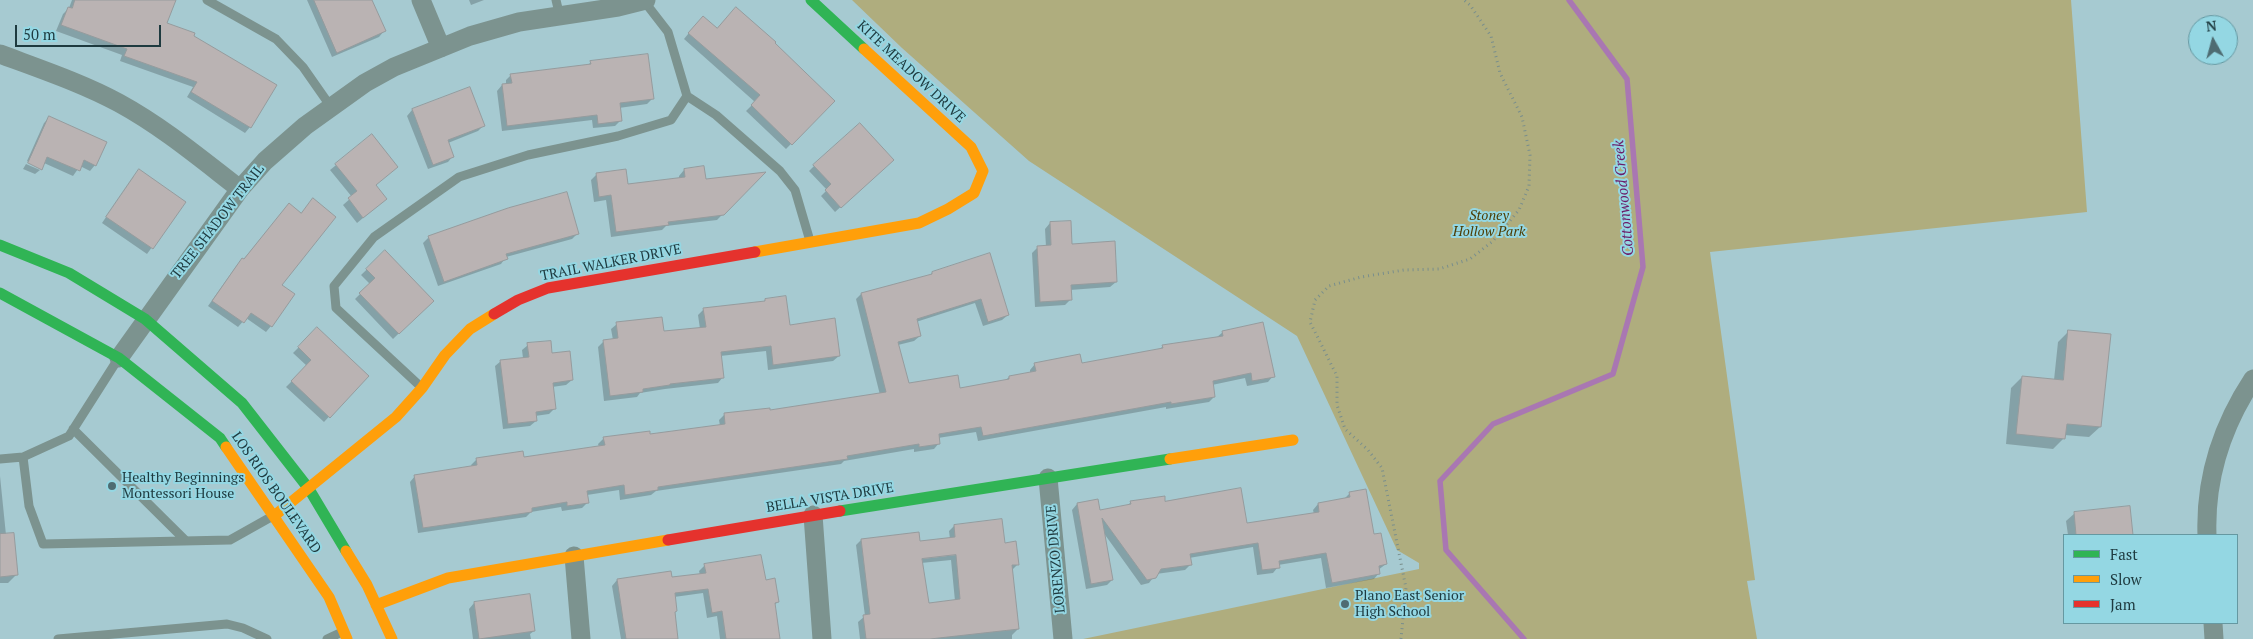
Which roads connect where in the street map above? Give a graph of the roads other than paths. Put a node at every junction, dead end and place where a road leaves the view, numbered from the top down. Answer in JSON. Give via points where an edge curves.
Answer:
{"nodes":[{"id":1,"x":207,"y":0,"type":"edge"},
{"id":2,"x":421,"y":0,"type":"edge"},
{"id":3,"x":645,"y":0,"type":"edge"},
{"id":4,"x":811,"y":0,"type":"edge"},
{"id":5,"x":558,"y":8,"type":"edge"},
{"id":6,"x":441,"y":48,"type":"junction"},
{"id":7,"x":0,"y":54,"type":"edge"},
{"id":8,"x":688,"y":96,"type":"junction"},
{"id":9,"x":331,"y":107,"type":"junction"},
{"id":10,"x":983,"y":171,"type":"joint"},
{"id":11,"x":240,"y":189,"type":"junction"},
{"id":12,"x":811,"y":243,"type":"junction"},
{"id":13,"x":0,"y":245,"type":"edge"},
{"id":14,"x":0,"y":293,"type":"edge"},
{"id":15,"x":145,"y":319,"type":"junction"},
{"id":16,"x":118,"y":358,"type":"junction"},
{"id":17,"x":2253,"y":379,"type":"edge"},
{"id":18,"x":422,"y":388,"type":"junction"},
{"id":19,"x":73,"y":429,"type":"junction"},
{"id":20,"x":1293,"y":440,"type":"dead end"},
{"id":21,"x":23,"y":457,"type":"junction"},
{"id":22,"x":0,"y":459,"type":"edge"},
{"id":23,"x":1048,"y":478,"type":"junction"},
{"id":24,"x":309,"y":489,"type":"junction"},
{"id":25,"x":813,"y":515,"type":"junction"},
{"id":26,"x":274,"y":516,"type":"junction"},
{"id":27,"x":2207,"y":534,"type":"edge"},
{"id":28,"x":186,"y":542,"type":"junction"},
{"id":29,"x":574,"y":556,"type":"junction"},
{"id":30,"x":376,"y":605,"type":"junction"},
{"id":31,"x":2213,"y":624,"type":"edge"},
{"id":32,"x":346,"y":635,"type":"edge"},
{"id":33,"x":58,"y":639,"type":"edge"},
{"id":34,"x":267,"y":639,"type":"edge"},
{"id":35,"x":327,"y":639,"type":"edge"},
{"id":36,"x":392,"y":639,"type":"edge"},
{"id":37,"x":581,"y":639,"type":"edge"},
{"id":38,"x":822,"y":639,"type":"edge"},
{"id":39,"x":1063,"y":639,"type":"edge"},
{"id":40,"x":2214,"y":639,"type":"edge"}],
"edges":[{"from":1,"to":9,"type":"lane","via":[[276,39],[303,67]]},
{"from":2,"to":6,"type":"street"},
{"from":3,"to":5,"type":"street","name":"TREE SHADOW TRAIL"},
{"from":3,"to":8,"type":"lane","via":[[668,32]]},
{"from":4,"to":10,"type":"street","name":"KITE MEADOW DRIVE","via":[[971,147]]},
{"from":5,"to":6,"type":"street","name":"TREE SHADOW TRAIL"},
{"from":6,"to":9,"type":"street","name":"TREE SHADOW TRAIL","via":[[394,67]]},
{"from":7,"to":11,"type":"street","via":[[120,104],[178,141]]},
{"from":8,"to":12,"type":"lane","via":[[716,115],[780,170],[796,190]]},
{"from":8,"to":18,"type":"lane","via":[[671,120],[618,136],[528,155],[459,176],[374,237],[334,286],[336,308]]},
{"from":9,"to":11,"type":"street","name":"TREE SHADOW TRAIL","via":[[265,162]]},
{"from":10,"to":12,"type":"street","name":"TRAIL WALKER DRIVE","via":[[974,193],[919,223]]},
{"from":11,"to":15,"type":"street","name":"TREE SHADOW TRAIL"},
{"from":12,"to":18,"type":"street","name":"TRAIL WALKER DRIVE","via":[[548,288],[518,300],[470,330],[445,355]]},
{"from":13,"to":15,"type":"street","name":"LOS RIOS BOULEVARD","via":[[70,273]]},
{"from":14,"to":16,"type":"street","name":"LOS RIOS BOULEVARD"},
{"from":15,"to":16,"type":"street","name":"TREE SHADOW TRAIL"},
{"from":15,"to":24,"type":"street","name":"LOS RIOS BOULEVARD","via":[[242,403]]},
{"from":16,"to":19,"type":"lane"},
{"from":16,"to":26,"type":"street","name":"LOS RIOS BOULEVARD","via":[[220,438]]},
{"from":17,"to":27,"type":"street","via":[[2222,438],[2211,474]]},
{"from":18,"to":24,"type":"street","name":"TRAIL WALKER DRIVE","via":[[396,417]]},
{"from":19,"to":21,"type":"lane","via":[[69,436]]},
{"from":19,"to":28,"type":"lane"},
{"from":20,"to":23,"type":"street","name":"BELLA VISTA DRIVE"},
{"from":21,"to":22,"type":"lane"},
{"from":21,"to":28,"type":"lane","via":[[28,506],[43,544]]},
{"from":23,"to":25,"type":"street","name":"BELLA VISTA DRIVE"},
{"from":23,"to":39,"type":"street","name":"LORENZO DRIVE"},
{"from":24,"to":26,"type":"street","name":"TRAIL WALKER DRIVE"},
{"from":24,"to":30,"type":"street","name":"LOS RIOS BOULEVARD"},
{"from":25,"to":29,"type":"street","name":"BELLA VISTA DRIVE"},
{"from":25,"to":38,"type":"street"},
{"from":26,"to":28,"type":"lane","via":[[230,540]]},
{"from":26,"to":32,"type":"street","name":"LOS RIOS BOULEVARD","via":[[329,597]]},
{"from":29,"to":30,"type":"street","name":"BELLA VISTA DRIVE","via":[[448,578]]},
{"from":29,"to":37,"type":"street"},
{"from":30,"to":36,"type":"street","name":"LOS RIOS BOULEVARD"},
{"from":31,"to":40,"type":"street"},
{"from":32,"to":35,"type":"lane"},
{"from":33,"to":34,"type":"lane","via":[[227,624]]}]}
